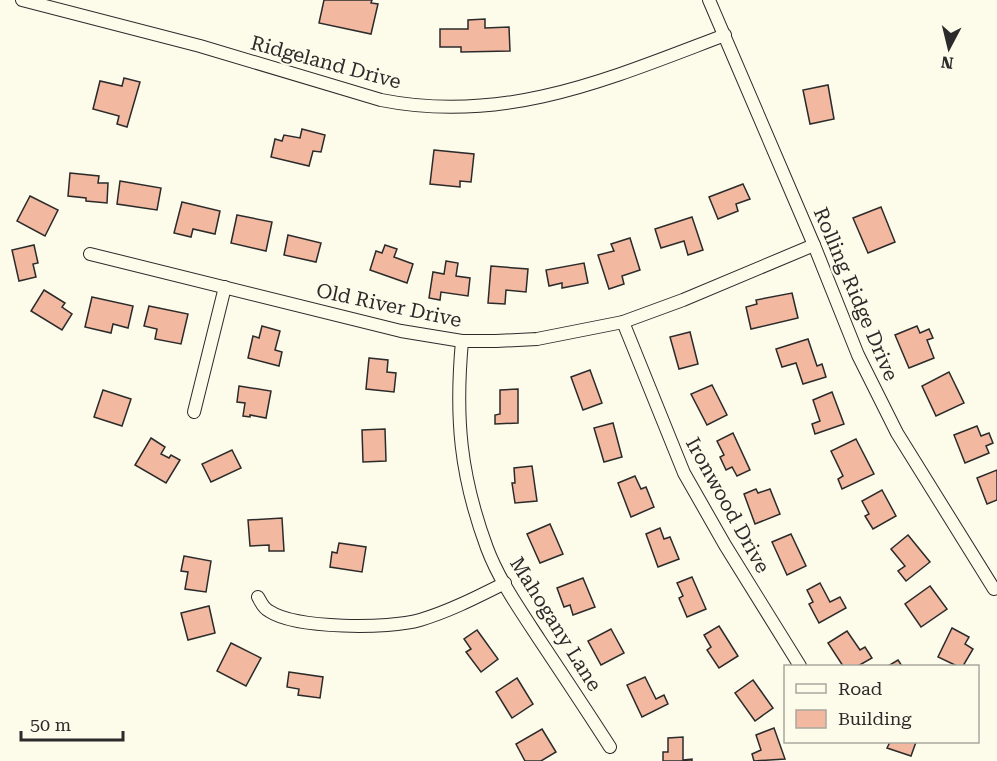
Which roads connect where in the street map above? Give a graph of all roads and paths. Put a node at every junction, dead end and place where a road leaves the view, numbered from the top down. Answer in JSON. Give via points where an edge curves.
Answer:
{"nodes":[{"id":1,"x":22,"y":0,"type":"edge"},
{"id":2,"x":709,"y":0,"type":"edge"},
{"id":3,"x":725,"y":35,"type":"junction"},
{"id":4,"x":814,"y":245,"type":"junction"},
{"id":5,"x":90,"y":254,"type":"dead end"},
{"id":6,"x":225,"y":287,"type":"junction"},
{"id":7,"x":623,"y":322,"type":"junction"},
{"id":8,"x":462,"y":341,"type":"junction"},
{"id":9,"x":194,"y":412,"type":"dead end"},
{"id":10,"x":505,"y":583,"type":"junction"},
{"id":11,"x":994,"y":589,"type":"dead end"},
{"id":12,"x":258,"y":597,"type":"dead end"},
{"id":13,"x":799,"y":665,"type":"edge"},
{"id":14,"x":610,"y":747,"type":"dead end"}],
"edges":[{"from":1,"to":3,"type":"street","name":"Ridgeland Drive","via":[[200,46],[381,100],[420,105],[494,105],[552,96]]},
{"from":2,"to":3,"type":"street","name":"Rolling Ridge Drive"},
{"from":3,"to":4,"type":"street","name":"Rolling Ridge Drive"},
{"from":4,"to":7,"type":"street","name":"Old River Drive"},
{"from":4,"to":11,"type":"street","name":"Rolling Ridge Drive","via":[[858,355],[897,433]]},
{"from":5,"to":6,"type":"street","name":"Old River Drive"},
{"from":6,"to":8,"type":"street","name":"Old River Drive","via":[[401,331]]},
{"from":6,"to":9,"type":"street"},
{"from":7,"to":8,"type":"street","name":"Old River Drive","via":[[537,339]]},
{"from":7,"to":13,"type":"street","name":"Ironwood Drive","via":[[684,473]]},
{"from":8,"to":10,"type":"street","name":"Mahogany Lane","via":[[457,388],[463,461],[488,550]]},
{"from":10,"to":12,"type":"street","via":[[450,610],[393,625],[331,625],[288,619],[269,612]]},
{"from":10,"to":14,"type":"street","name":"Mahogany Lane"}]}
